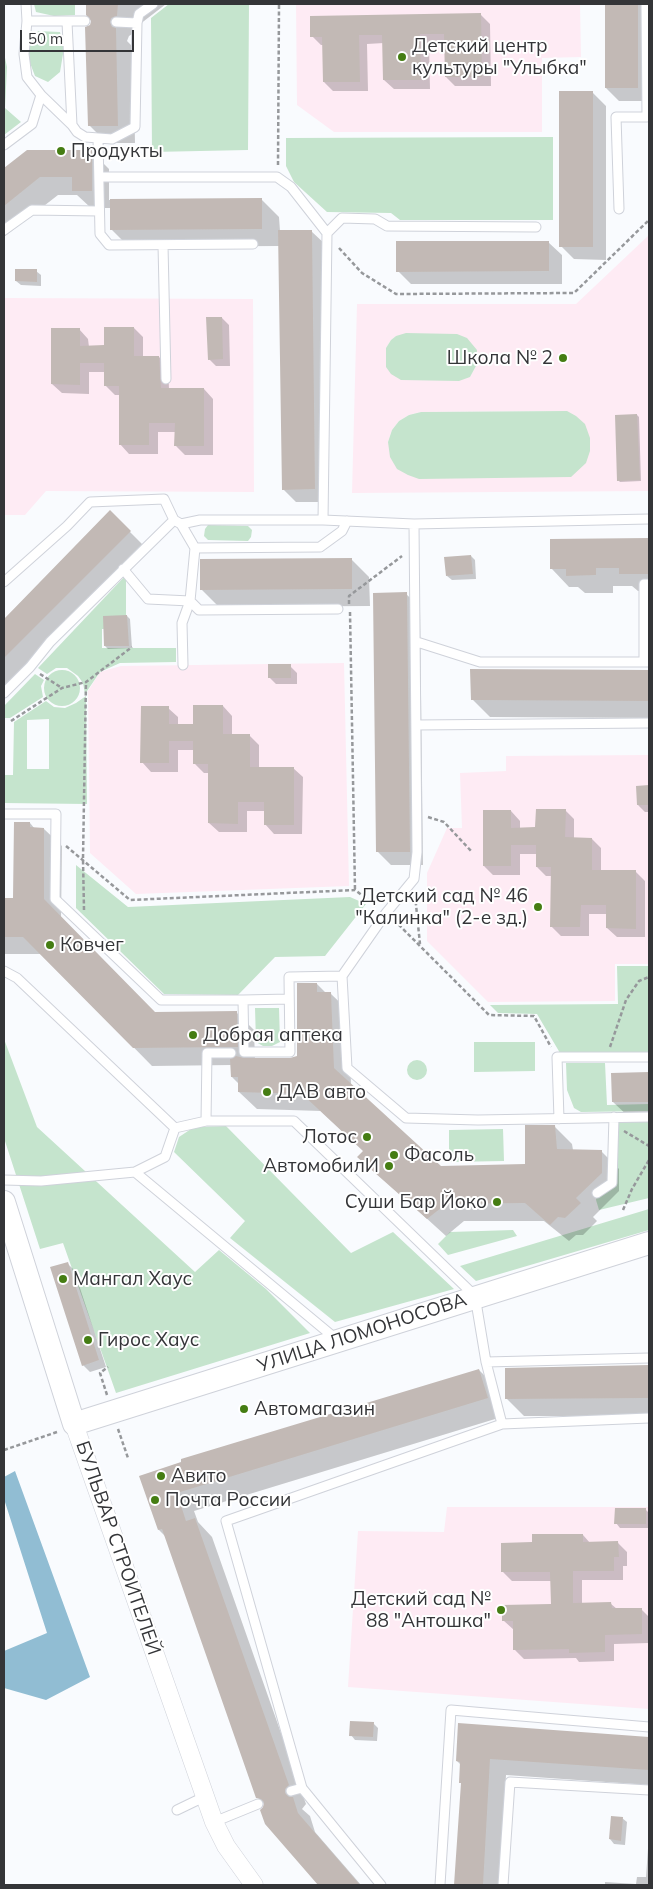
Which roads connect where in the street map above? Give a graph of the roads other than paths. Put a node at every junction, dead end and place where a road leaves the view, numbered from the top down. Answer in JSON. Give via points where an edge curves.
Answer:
{"nodes":[{"id":1,"x":26,"y":4,"type":"edge"},
{"id":2,"x":153,"y":4,"type":"edge"},
{"id":3,"x":646,"y":4,"type":"edge"},
{"id":4,"x":85,"y":21,"type":"dead end"},
{"id":5,"x":28,"y":22,"type":"junction"},
{"id":6,"x":67,"y":22,"type":"junction"},
{"id":7,"x":116,"y":22,"type":"dead end"},
{"id":8,"x":137,"y":22,"type":"junction"},
{"id":9,"x":41,"y":95,"type":"junction"},
{"id":10,"x":648,"y":117,"type":"edge"},
{"id":11,"x":72,"y":125,"type":"junction"},
{"id":12,"x":98,"y":139,"type":"junction"},
{"id":13,"x":4,"y":145,"type":"edge"},
{"id":14,"x":99,"y":177,"type":"junction"},
{"id":15,"x":619,"y":210,"type":"dead end"},
{"id":16,"x":98,"y":211,"type":"junction"},
{"id":17,"x":536,"y":227,"type":"dead end"},
{"id":18,"x":4,"y":230,"type":"edge"},
{"id":19,"x":327,"y":233,"type":"junction"},
{"id":20,"x":253,"y":244,"type":"dead end"},
{"id":21,"x":163,"y":245,"type":"junction"},
{"id":22,"x":166,"y":379,"type":"dead end"},
{"id":23,"x":649,"y":519,"type":"edge"},
{"id":24,"x":323,"y":520,"type":"junction"},
{"id":25,"x":347,"y":521,"type":"junction"},
{"id":26,"x":178,"y":522,"type":"junction"},
{"id":27,"x":414,"y":524,"type":"junction"},
{"id":28,"x":196,"y":548,"type":"junction"},
{"id":29,"x":123,"y":569,"type":"junction"},
{"id":30,"x":4,"y":582,"type":"edge"},
{"id":31,"x":649,"y":584,"type":"edge"},
{"id":32,"x":190,"y":601,"type":"junction"},
{"id":33,"x":338,"y":609,"type":"dead end"},
{"id":34,"x":416,"y":642,"type":"junction"},
{"id":35,"x":646,"y":662,"type":"edge"},
{"id":36,"x":183,"y":665,"type":"dead end"},
{"id":37,"x":4,"y":693,"type":"edge"},
{"id":38,"x":649,"y":723,"type":"edge"},
{"id":39,"x":416,"y":725,"type":"junction"},
{"id":40,"x":4,"y":814,"type":"edge"},
{"id":41,"x":4,"y":971,"type":"edge"},
{"id":42,"x":342,"y":976,"type":"junction"},
{"id":43,"x":289,"y":999,"type":"junction"},
{"id":44,"x":243,"y":1000,"type":"junction"},
{"id":45,"x":237,"y":1053,"type":"junction"},
{"id":46,"x":649,"y":1057,"type":"edge"},
{"id":47,"x":649,"y":1117,"type":"edge"},
{"id":48,"x":614,"y":1118,"type":"junction"},
{"id":49,"x":559,"y":1119,"type":"junction"},
{"id":50,"x":206,"y":1121,"type":"junction"},
{"id":51,"x":175,"y":1128,"type":"junction"},
{"id":52,"x":135,"y":1172,"type":"junction"},
{"id":53,"x":4,"y":1180,"type":"edge"},
{"id":54,"x":597,"y":1193,"type":"dead end"},
{"id":55,"x":4,"y":1202,"type":"edge"},
{"id":56,"x":649,"y":1242,"type":"edge"},
{"id":57,"x":475,"y":1296,"type":"junction"},
{"id":58,"x":339,"y":1342,"type":"junction"},
{"id":59,"x":649,"y":1358,"type":"edge"},
{"id":60,"x":486,"y":1362,"type":"junction"},
{"id":61,"x":649,"y":1418,"type":"edge"},
{"id":62,"x":74,"y":1424,"type":"junction"},
{"id":63,"x":502,"y":1424,"type":"junction"},
{"id":64,"x":649,"y":1727,"type":"edge"},
{"id":65,"x":302,"y":1788,"type":"junction"},
{"id":66,"x":649,"y":1790,"type":"edge"},
{"id":67,"x":291,"y":1792,"type":"dead end"},
{"id":68,"x":206,"y":1796,"type":"junction"},
{"id":69,"x":258,"y":1804,"type":"dead end"},
{"id":70,"x":177,"y":1810,"type":"dead end"},
{"id":71,"x":214,"y":1822,"type":"junction"},
{"id":72,"x":254,"y":1885,"type":"edge"},
{"id":73,"x":381,"y":1885,"type":"edge"},
{"id":74,"x":440,"y":1885,"type":"edge"},
{"id":75,"x":503,"y":1885,"type":"edge"}],
"edges":[{"from":1,"to":5,"type":"lane"},
{"from":2,"to":8,"type":"lane","via":[[139,14]]},
{"from":3,"to":10,"type":"lane"},
{"from":4,"to":6,"type":"lane"},
{"from":5,"to":6,"type":"lane"},
{"from":5,"to":9,"type":"lane","via":[[24,54],[27,77]]},
{"from":6,"to":11,"type":"lane"},
{"from":7,"to":8,"type":"lane"},
{"from":8,"to":12,"type":"lane","via":[[135,127],[112,139]]},
{"from":9,"to":11,"type":"lane"},
{"from":9,"to":13,"type":"lane","via":[[32,124]]},
{"from":10,"to":15,"type":"lane","via":[[616,117]]},
{"from":11,"to":12,"type":"lane","via":[[85,137]]},
{"from":12,"to":14,"type":"lane"},
{"from":14,"to":16,"type":"lane"},
{"from":14,"to":19,"type":"lane","via":[[277,177],[291,187]]},
{"from":16,"to":18,"type":"lane","via":[[32,210]]},
{"from":16,"to":21,"type":"lane","via":[[100,234],[109,245]]},
{"from":17,"to":19,"type":"lane","via":[[387,226],[375,219],[342,218]]},
{"from":19,"to":24,"type":"lane"},
{"from":20,"to":21,"type":"lane"},
{"from":21,"to":22,"type":"lane"},
{"from":23,"to":27,"type":"lane"},
{"from":24,"to":25,"type":"lane"},
{"from":24,"to":26,"type":"lane"},
{"from":25,"to":27,"type":"lane"},
{"from":25,"to":28,"type":"lane","via":[[342,531],[320,547]]},
{"from":26,"to":28,"type":"lane"},
{"from":26,"to":29,"type":"lane"},
{"from":26,"to":30,"type":"lane","via":[[164,498],[90,502]]},
{"from":27,"to":34,"type":"lane"},
{"from":28,"to":32,"type":"lane"},
{"from":29,"to":32,"type":"lane","via":[[148,599]]},
{"from":29,"to":37,"type":"lane"},
{"from":31,"to":35,"type":"lane","via":[[644,584]]},
{"from":32,"to":33,"type":"lane","via":[[199,610]]},
{"from":32,"to":36,"type":"lane","via":[[182,623]]},
{"from":34,"to":35,"type":"lane","via":[[480,662]]},
{"from":34,"to":39,"type":"lane"},
{"from":38,"to":39,"type":"lane"},
{"from":39,"to":42,"type":"lane","via":[[418,852],[414,879]]},
{"from":40,"to":44,"type":"lane","via":[[56,814],[55,899],[161,1000]]},
{"from":41,"to":51,"type":"lane","via":[[17,978]]},
{"from":42,"to":43,"type":"lane","via":[[289,977]]},
{"from":42,"to":49,"type":"lane","via":[[347,1068],[406,1118]]},
{"from":43,"to":44,"type":"lane"},
{"from":43,"to":45,"type":"lane","via":[[290,1052]]},
{"from":44,"to":45,"type":"lane"},
{"from":45,"to":50,"type":"lane","via":[[207,1053]]},
{"from":46,"to":49,"type":"lane","via":[[557,1057]]},
{"from":47,"to":48,"type":"lane"},
{"from":48,"to":49,"type":"lane"},
{"from":48,"to":54,"type":"lane","via":[[612,1183]]},
{"from":50,"to":51,"type":"lane"},
{"from":50,"to":57,"type":"lane","via":[[294,1121]]},
{"from":51,"to":52,"type":"lane","via":[[165,1157]]},
{"from":52,"to":53,"type":"lane"},
{"from":52,"to":58,"type":"lane"},
{"from":55,"to":62,"type":"street","name":"БУЛЬВАР СТРОИТЕЛЕЙ"},
{"from":56,"to":57,"type":"street","name":"УЛИЦА ЛОМОНОСОВА"},
{"from":57,"to":58,"type":"street","name":"УЛИЦА ЛОМОНОСОВА"},
{"from":57,"to":60,"type":"lane"},
{"from":58,"to":62,"type":"street","name":"УЛИЦА ЛОМОНОСОВА"},
{"from":59,"to":60,"type":"lane"},
{"from":60,"to":63,"type":"lane"},
{"from":61,"to":63,"type":"lane"},
{"from":62,"to":68,"type":"street","name":"БУЛЬВАР СТРОИТЕЛЕЙ"},
{"from":63,"to":65,"type":"lane","via":[[226,1521]]},
{"from":64,"to":74,"type":"lane","via":[[451,1710]]},
{"from":65,"to":67,"type":"lane"},
{"from":65,"to":73,"type":"lane"},
{"from":66,"to":75,"type":"lane","via":[[510,1782]]},
{"from":68,"to":70,"type":"lane"},
{"from":68,"to":71,"type":"street","name":"БУЛЬВАР СТРОИТЕЛЕЙ"},
{"from":69,"to":71,"type":"lane"},
{"from":71,"to":72,"type":"street","name":"БУЛЬВАР СТРОИТЕЛЕЙ","via":[[226,1846]]}]}
